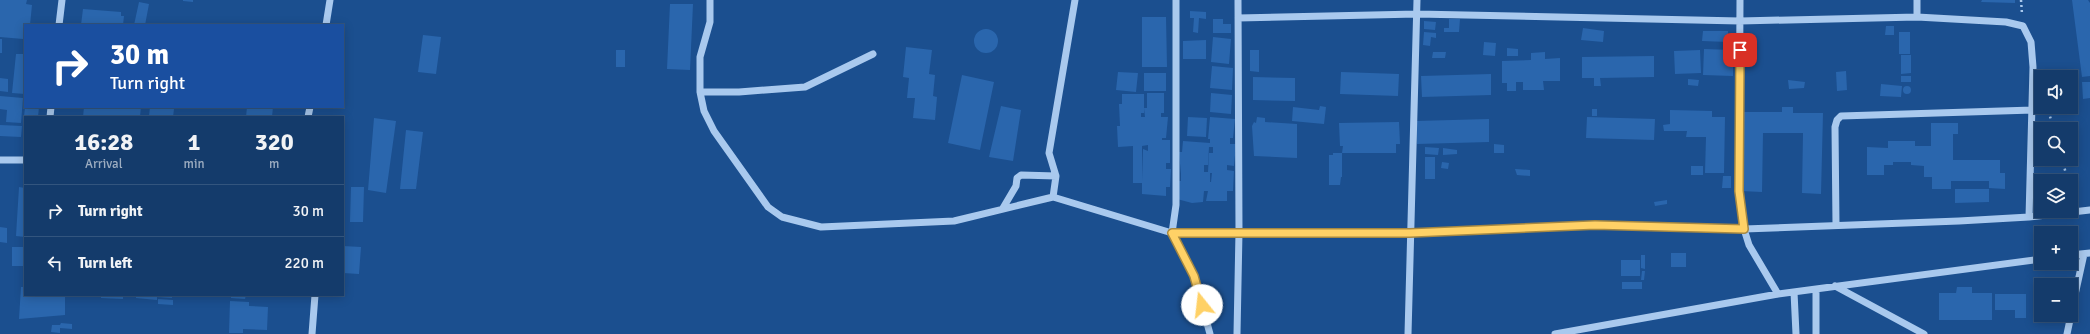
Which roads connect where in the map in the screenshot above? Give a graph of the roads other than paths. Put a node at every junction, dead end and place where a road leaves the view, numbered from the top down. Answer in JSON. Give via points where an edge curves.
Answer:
{"nodes":[{"id":1,"x":62,"y":0,"type":"edge"},
{"id":2,"x":330,"y":0,"type":"edge"},
{"id":3,"x":710,"y":0,"type":"edge"},
{"id":4,"x":1076,"y":0,"type":"edge"},
{"id":5,"x":1176,"y":0,"type":"edge"},
{"id":6,"x":1238,"y":0,"type":"edge"},
{"id":7,"x":1418,"y":0,"type":"edge"},
{"id":8,"x":1740,"y":0,"type":"edge"},
{"id":9,"x":1917,"y":0,"type":"edge"},
{"id":10,"x":1417,"y":14,"type":"junction"},
{"id":11,"x":1917,"y":17,"type":"junction"},
{"id":12,"x":1238,"y":18,"type":"junction"},
{"id":13,"x":1740,"y":21,"type":"junction"},
{"id":14,"x":59,"y":24,"type":"edge"},
{"id":15,"x":326,"y":24,"type":"edge"},
{"id":16,"x":872,"y":54,"type":"dead end"},
{"id":17,"x":700,"y":92,"type":"junction"},
{"id":18,"x":2033,"y":110,"type":"junction"},
{"id":19,"x":0,"y":160,"type":"edge"},
{"id":20,"x":24,"y":160,"type":"edge"},
{"id":21,"x":1056,"y":176,"type":"junction"},
{"id":22,"x":1053,"y":197,"type":"junction"},
{"id":23,"x":1003,"y":208,"type":"junction"},
{"id":24,"x":2090,"y":210,"type":"edge"},
{"id":25,"x":2028,"y":217,"type":"junction"},
{"id":26,"x":1836,"y":225,"type":"junction"},
{"id":27,"x":1744,"y":229,"type":"junction"},
{"id":28,"x":1239,"y":232,"type":"junction"},
{"id":29,"x":1172,"y":233,"type":"junction"},
{"id":30,"x":1410,"y":233,"type":"junction"},
{"id":31,"x":2087,"y":253,"type":"edge"},
{"id":32,"x":2034,"y":260,"type":"edge"},
{"id":33,"x":1835,"y":286,"type":"junction"},
{"id":34,"x":2078,"y":287,"type":"edge"},
{"id":35,"x":1816,"y":289,"type":"junction"},
{"id":36,"x":1794,"y":292,"type":"junction"},
{"id":37,"x":1778,"y":294,"type":"junction"},
{"id":38,"x":315,"y":296,"type":"edge"},
{"id":39,"x":2069,"y":322,"type":"edge"},
{"id":40,"x":312,"y":334,"type":"edge"},
{"id":41,"x":1210,"y":334,"type":"edge"},
{"id":42,"x":1237,"y":334,"type":"edge"},
{"id":43,"x":1408,"y":334,"type":"edge"},
{"id":44,"x":1555,"y":334,"type":"edge"},
{"id":45,"x":1796,"y":334,"type":"edge"},
{"id":46,"x":1816,"y":334,"type":"edge"},
{"id":47,"x":1924,"y":334,"type":"edge"},
{"id":48,"x":2067,"y":334,"type":"edge"}],
"edges":[{"from":1,"to":14,"type":"street"},
{"from":2,"to":15,"type":"street"},
{"from":3,"to":17,"type":"street","via":[[710,22],[700,57]]},
{"from":4,"to":21,"type":"street","via":[[1049,154]]},
{"from":5,"to":29,"type":"street","via":[[1176,205]]},
{"from":6,"to":12,"type":"street"},
{"from":7,"to":10,"type":"street"},
{"from":8,"to":13,"type":"street"},
{"from":9,"to":11,"type":"street"},
{"from":10,"to":12,"type":"street"},
{"from":10,"to":13,"type":"street"},
{"from":10,"to":30,"type":"street"},
{"from":11,"to":13,"type":"street"},
{"from":11,"to":18,"type":"street","via":[[2006,22],[2023,26],[2031,42]]},
{"from":12,"to":28,"type":"street"},
{"from":13,"to":27,"type":"street","via":[[1739,191]]},
{"from":16,"to":17,"type":"street","via":[[805,87]]},
{"from":17,"to":23,"type":"street","via":[[704,111],[714,131],[768,207],[782,217],[821,227],[954,220]]},
{"from":18,"to":25,"type":"street"},
{"from":18,"to":26,"type":"street","via":[[1841,116],[1835,127]]},
{"from":19,"to":20,"type":"street"},
{"from":21,"to":22,"type":"street"},
{"from":21,"to":23,"type":"street","via":[[1021,175],[1017,178],[1016,186]]},
{"from":22,"to":23,"type":"street"},
{"from":22,"to":29,"type":"street"},
{"from":24,"to":25,"type":"street"},
{"from":25,"to":26,"type":"street"},
{"from":26,"to":27,"type":"street"},
{"from":27,"to":30,"type":"street","via":[[1595,225]]},
{"from":27,"to":37,"type":"street","via":[[1749,245]]},
{"from":28,"to":29,"type":"street"},
{"from":28,"to":30,"type":"street"},
{"from":28,"to":42,"type":"street"},
{"from":29,"to":41,"type":"street","via":[[1194,276]]},
{"from":30,"to":43,"type":"street"},
{"from":31,"to":34,"type":"street"},
{"from":32,"to":33,"type":"street"},
{"from":33,"to":35,"type":"street"},
{"from":33,"to":47,"type":"street"},
{"from":35,"to":36,"type":"street"},
{"from":35,"to":46,"type":"street"},
{"from":36,"to":37,"type":"street"},
{"from":36,"to":45,"type":"street"},
{"from":37,"to":44,"type":"street"},
{"from":38,"to":40,"type":"street"},
{"from":39,"to":48,"type":"street"}]}
